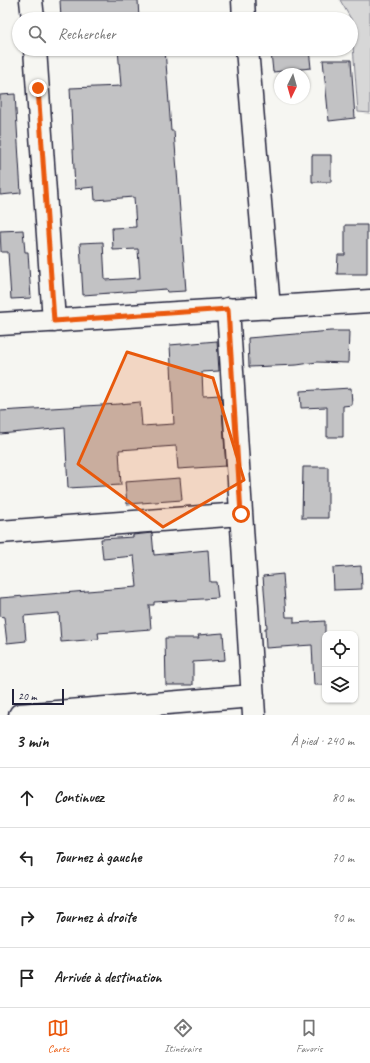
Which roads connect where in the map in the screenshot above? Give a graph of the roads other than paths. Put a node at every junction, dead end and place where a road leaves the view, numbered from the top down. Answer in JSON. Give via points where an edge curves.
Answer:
{"nodes":[{"id":1,"x":31,"y":0,"type":"edge"},
{"id":2,"x":243,"y":0,"type":"edge"},
{"id":3,"x":32,"y":12,"type":"edge"},
{"id":4,"x":244,"y":12,"type":"edge"},
{"id":5,"x":35,"y":56,"type":"edge"},
{"id":6,"x":248,"y":56,"type":"edge"},
{"id":7,"x":370,"y":302,"type":"edge"},
{"id":8,"x":269,"y":308,"type":"junction"},
{"id":9,"x":228,"y":309,"type":"junction"},
{"id":10,"x":54,"y":321,"type":"junction"},
{"id":11,"x":0,"y":324,"type":"edge"},
{"id":12,"x":241,"y":514,"type":"junction"},
{"id":13,"x":0,"y":532,"type":"edge"},
{"id":14,"x":254,"y":705,"type":"edge"},
{"id":15,"x":20,"y":715,"type":"edge"}],
"edges":[{"from":1,"to":3,"type":"street"},
{"from":2,"to":4,"type":"street"},
{"from":5,"to":10,"type":"street"},
{"from":6,"to":8,"type":"street"},
{"from":7,"to":8,"type":"street"},
{"from":8,"to":9,"type":"street"},
{"from":9,"to":10,"type":"street"},
{"from":9,"to":12,"type":"street"},
{"from":10,"to":11,"type":"street"},
{"from":12,"to":13,"type":"street"},
{"from":12,"to":14,"type":"street"},
{"from":14,"to":15,"type":"street"}]}
